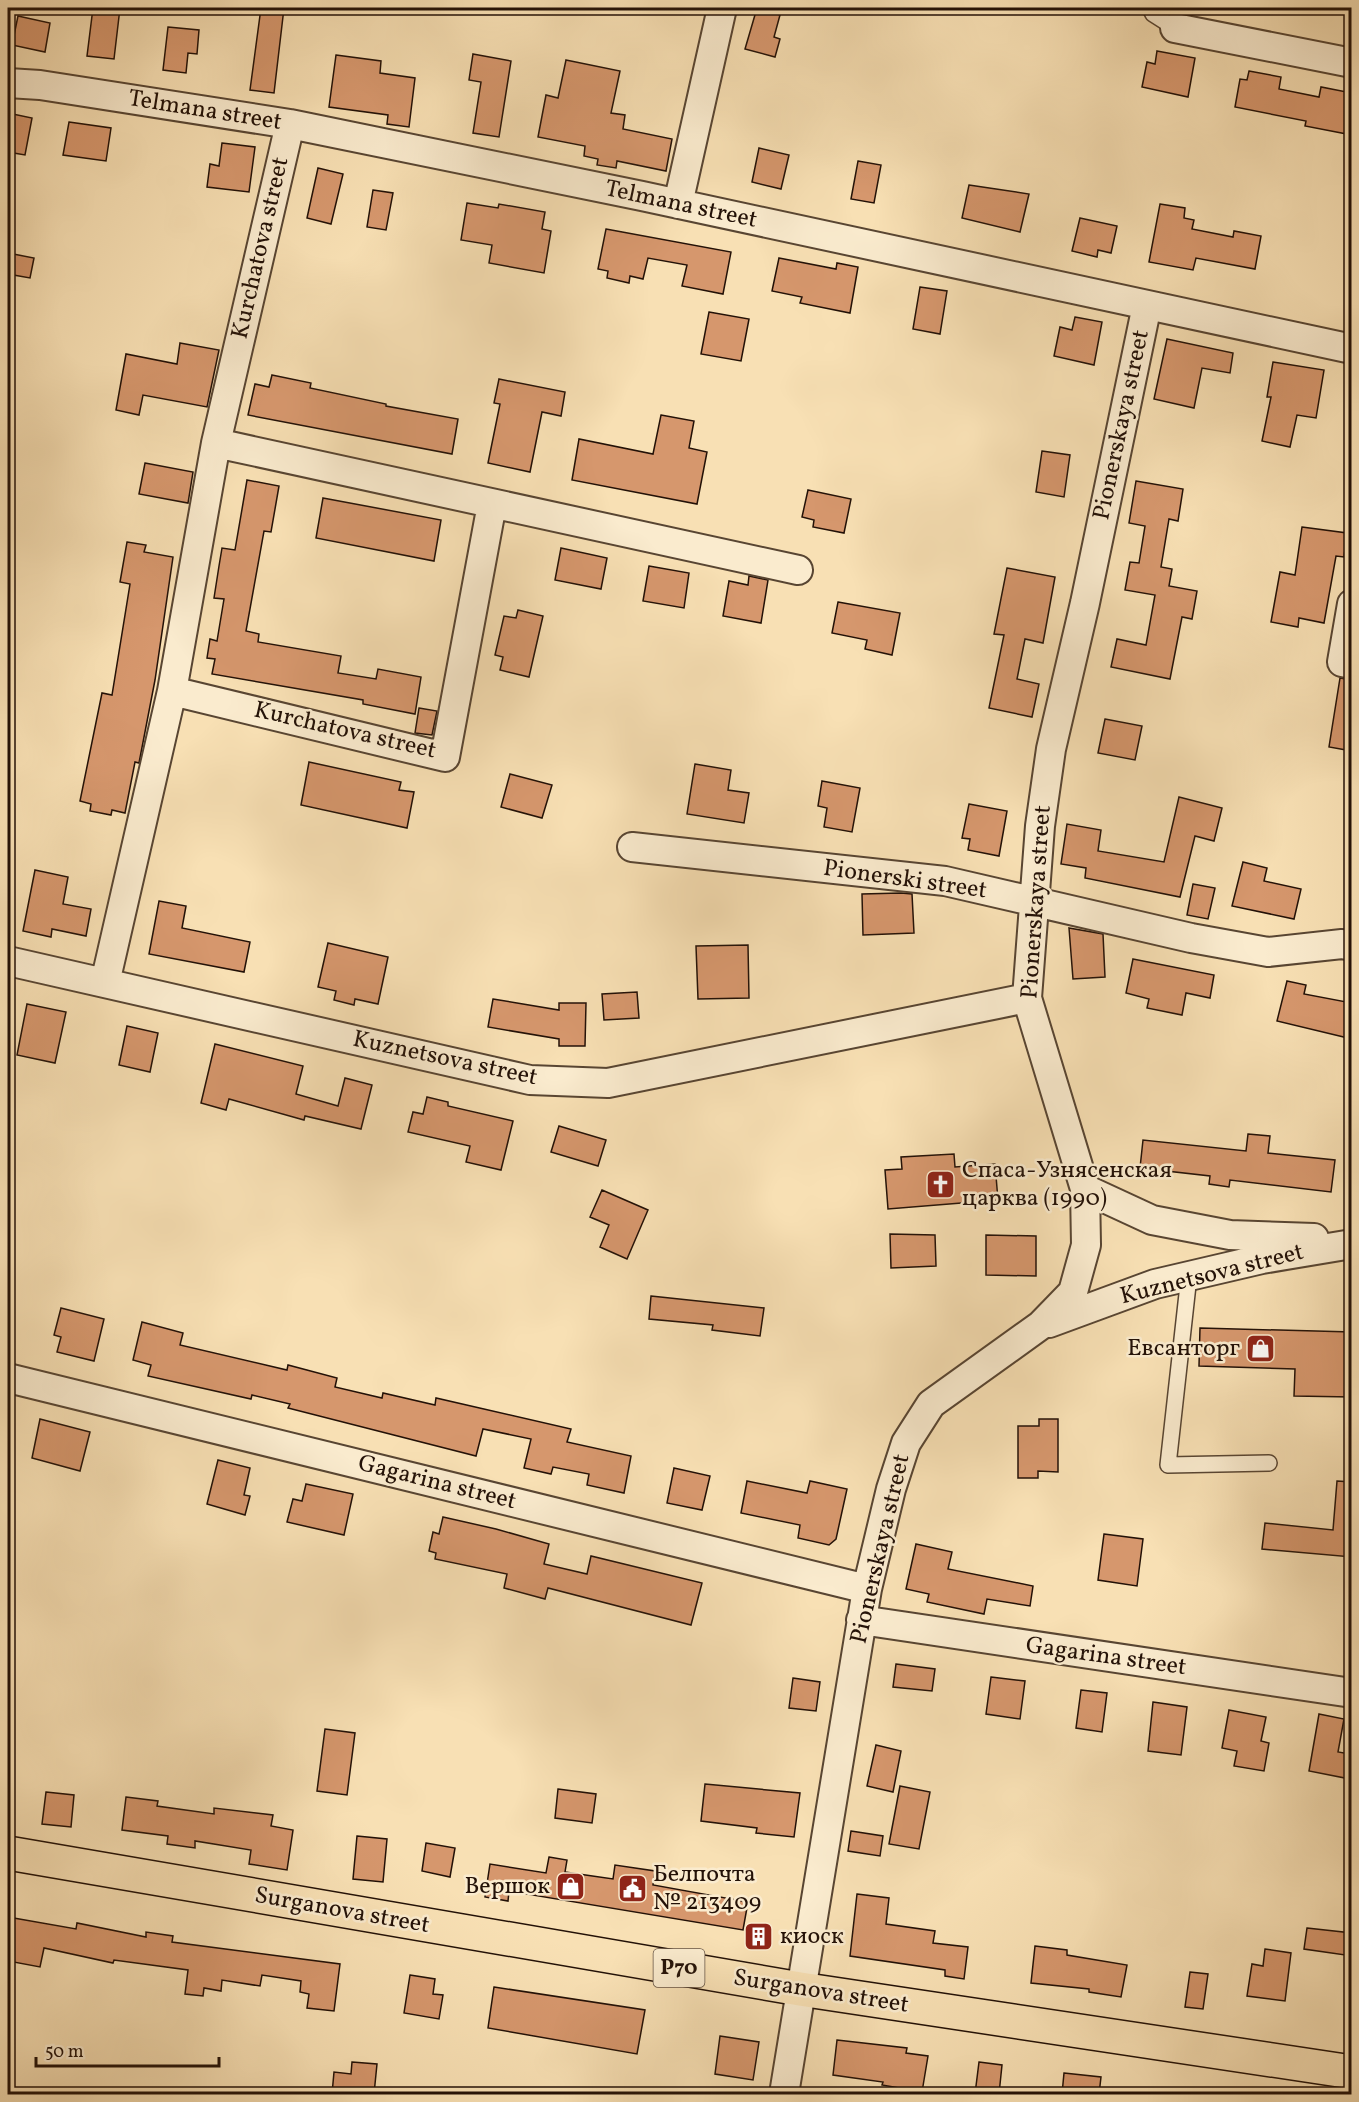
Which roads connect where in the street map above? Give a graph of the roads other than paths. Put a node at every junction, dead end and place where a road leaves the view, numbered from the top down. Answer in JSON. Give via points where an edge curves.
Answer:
{"nodes":[{"id":1,"x":722,"y":8,"type":"edge"},
{"id":2,"x":1150,"y":8,"type":"edge"},
{"id":3,"x":1175,"y":28,"type":"joint"},
{"id":4,"x":1352,"y":63,"type":"edge"},
{"id":5,"x":8,"y":83,"type":"edge"},
{"id":6,"x":290,"y":124,"type":"junction"},
{"id":7,"x":678,"y":204,"type":"junction"},
{"id":8,"x":1147,"y":304,"type":"junction"},
{"id":9,"x":1352,"y":349,"type":"edge"},
{"id":10,"x":216,"y":442,"type":"junction"},
{"id":11,"x":492,"y":504,"type":"junction"},
{"id":12,"x":798,"y":570,"type":"dead end"},
{"id":13,"x":1352,"y":604,"type":"edge"},
{"id":14,"x":1352,"y":664,"type":"edge"},
{"id":15,"x":172,"y":692,"type":"junction"},
{"id":16,"x":632,"y":848,"type":"dead end"},
{"id":17,"x":1034,"y":902,"type":"junction"},
{"id":18,"x":1352,"y":946,"type":"edge"},
{"id":19,"x":8,"y":961,"type":"edge"},
{"id":20,"x":105,"y":983,"type":"junction"},
{"id":21,"x":1027,"y":998,"type":"junction"},
{"id":22,"x":1085,"y":1189,"type":"junction"},
{"id":23,"x":1352,"y":1239,"type":"edge"},
{"id":24,"x":1352,"y":1244,"type":"edge"},
{"id":25,"x":1189,"y":1276,"type":"junction"},
{"id":26,"x":1041,"y":1325,"type":"junction"},
{"id":27,"x":8,"y":1378,"type":"edge"},
{"id":28,"x":1269,"y":1463,"type":"dead end"},
{"id":29,"x":867,"y":1589,"type":"junction"},
{"id":30,"x":861,"y":1620,"type":"junction"},
{"id":31,"x":1352,"y":1693,"type":"edge"},
{"id":32,"x":8,"y":1853,"type":"edge"},
{"id":33,"x":800,"y":1989,"type":"junction"},
{"id":34,"x":1352,"y":2072,"type":"edge"},
{"id":35,"x":784,"y":2094,"type":"edge"}],
"edges":[{"from":1,"to":7,"type":"street"},
{"from":2,"to":3,"type":"lane"},
{"from":3,"to":4,"type":"street"},
{"from":5,"to":6,"type":"street","name":"Telmana street"},
{"from":6,"to":7,"type":"street","name":"Telmana street"},
{"from":6,"to":10,"type":"street","name":"Kurchatova street"},
{"from":7,"to":8,"type":"street","name":"Telmana street"},
{"from":8,"to":9,"type":"street","name":"Telmana street"},
{"from":8,"to":17,"type":"street","name":"Pionerskaya street","via":[[1051,749]]},
{"from":10,"to":11,"type":"street"},
{"from":10,"to":15,"type":"street","name":"Kurchatova street"},
{"from":11,"to":12,"type":"street"},
{"from":11,"to":15,"type":"street","name":"Kurchatova street","via":[[445,757]]},
{"from":13,"to":14,"type":"street","via":[[1341,662]]},
{"from":15,"to":20,"type":"street","name":"Kurchatova street"},
{"from":16,"to":17,"type":"street","name":"Pionerski street","via":[[945,881]]},
{"from":17,"to":18,"type":"street","name":"Pionerski street","via":[[1268,952]]},
{"from":17,"to":21,"type":"street","name":"Pionerskaya street"},
{"from":19,"to":20,"type":"street","name":"Kuznetsova street"},
{"from":20,"to":21,"type":"street","name":"Kuznetsova street","via":[[530,1080],[608,1083]]},
{"from":21,"to":22,"type":"street","name":"Pionerskaya street"},
{"from":22,"to":23,"type":"street","name":"Kuznetsova street","via":[[1152,1220],[1219,1233]]},
{"from":22,"to":26,"type":"street","name":"Pionerskaya street","via":[[1086,1245],[1073,1292]]},
{"from":24,"to":25,"type":"street","name":"Kuznetsova street"},
{"from":25,"to":26,"type":"street","name":"Kuznetsova street","via":[[1155,1284]]},
{"from":25,"to":28,"type":"lane","via":[[1168,1465]]},
{"from":26,"to":29,"type":"street","name":"Pionerskaya street","via":[[931,1404],[906,1443]]},
{"from":27,"to":29,"type":"street","name":"Gagarina street"},
{"from":29,"to":30,"type":"street","name":"Pionerskaya street"},
{"from":30,"to":31,"type":"street","name":"Gagarina street"},
{"from":30,"to":33,"type":"street","name":"Pionerskaya street"},
{"from":32,"to":33,"type":"main road","name":"Surganova street","number":"Р70"},
{"from":33,"to":34,"type":"main road","name":"Surganova street","number":"Р70"},
{"from":33,"to":35,"type":"street","name":"Pionerskaya street"}]}
